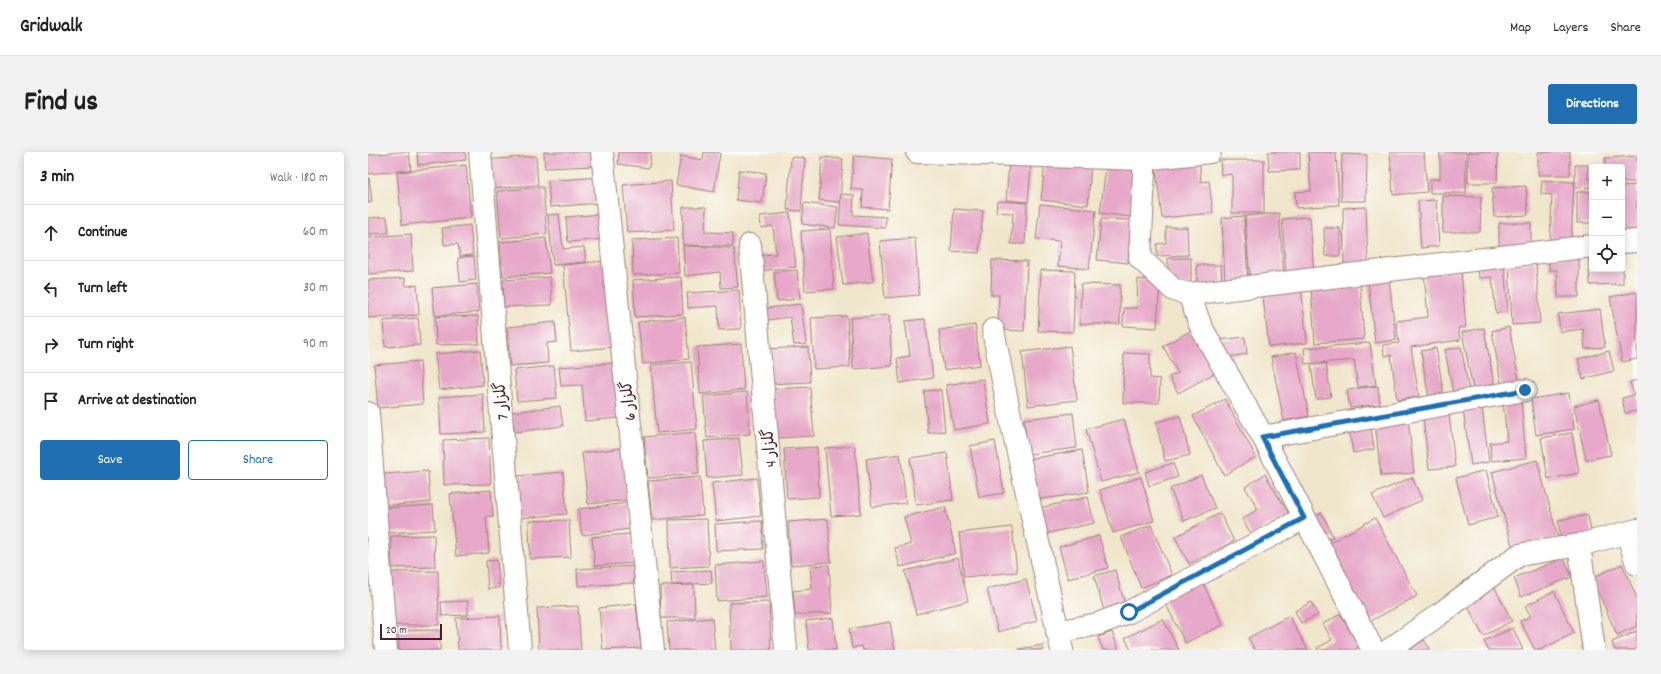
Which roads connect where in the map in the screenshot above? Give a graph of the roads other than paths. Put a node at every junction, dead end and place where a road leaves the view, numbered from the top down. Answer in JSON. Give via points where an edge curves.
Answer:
{"nodes":[{"id":1,"x":480,"y":152,"type":"edge"},
{"id":2,"x":602,"y":152,"type":"edge"},
{"id":3,"x":917,"y":152,"type":"edge"},
{"id":4,"x":1210,"y":152,"type":"edge"},
{"id":5,"x":1144,"y":156,"type":"edge"},
{"id":6,"x":1637,"y":240,"type":"edge"},
{"id":7,"x":1625,"y":242,"type":"edge"},
{"id":8,"x":750,"y":246,"type":"dead end"},
{"id":9,"x":1589,"y":246,"type":"edge"},
{"id":10,"x":1189,"y":294,"type":"junction"},
{"id":11,"x":993,"y":330,"type":"dead end"},
{"id":12,"x":1525,"y":390,"type":"dead end"},
{"id":13,"x":368,"y":412,"type":"edge"},
{"id":14,"x":1262,"y":437,"type":"junction"},
{"id":15,"x":1304,"y":518,"type":"junction"},
{"id":16,"x":1632,"y":532,"type":"edge"},
{"id":17,"x":1579,"y":546,"type":"junction"},
{"id":18,"x":1637,"y":564,"type":"edge"},
{"id":19,"x":1059,"y":641,"type":"edge"},
{"id":20,"x":386,"y":650,"type":"edge"},
{"id":21,"x":520,"y":650,"type":"edge"},
{"id":22,"x":653,"y":650,"type":"edge"},
{"id":23,"x":786,"y":650,"type":"edge"},
{"id":24,"x":1373,"y":650,"type":"edge"},
{"id":25,"x":1389,"y":650,"type":"edge"},
{"id":26,"x":1594,"y":650,"type":"edge"}],
"edges":[{"from":1,"to":21,"type":"street","name":"گلزار 7"},
{"from":2,"to":22,"type":"street","name":"گلزار 6"},
{"from":3,"to":5,"type":"street"},
{"from":4,"to":5,"type":"street"},
{"from":5,"to":10,"type":"street","via":[[1140,258],[1174,290]]},
{"from":6,"to":7,"type":"street"},
{"from":8,"to":23,"type":"street","name":"گلزار 4"},
{"from":9,"to":10,"type":"street"},
{"from":10,"to":14,"type":"street","via":[[1201,327]]},
{"from":11,"to":19,"type":"street"},
{"from":12,"to":14,"type":"street"},
{"from":13,"to":20,"type":"street"},
{"from":14,"to":15,"type":"street"},
{"from":15,"to":19,"type":"street","via":[[1129,612]]},
{"from":15,"to":24,"type":"street"},
{"from":16,"to":17,"type":"street"},
{"from":16,"to":18,"type":"street"},
{"from":17,"to":25,"type":"street","via":[[1518,555]]},
{"from":17,"to":26,"type":"street"}]}
